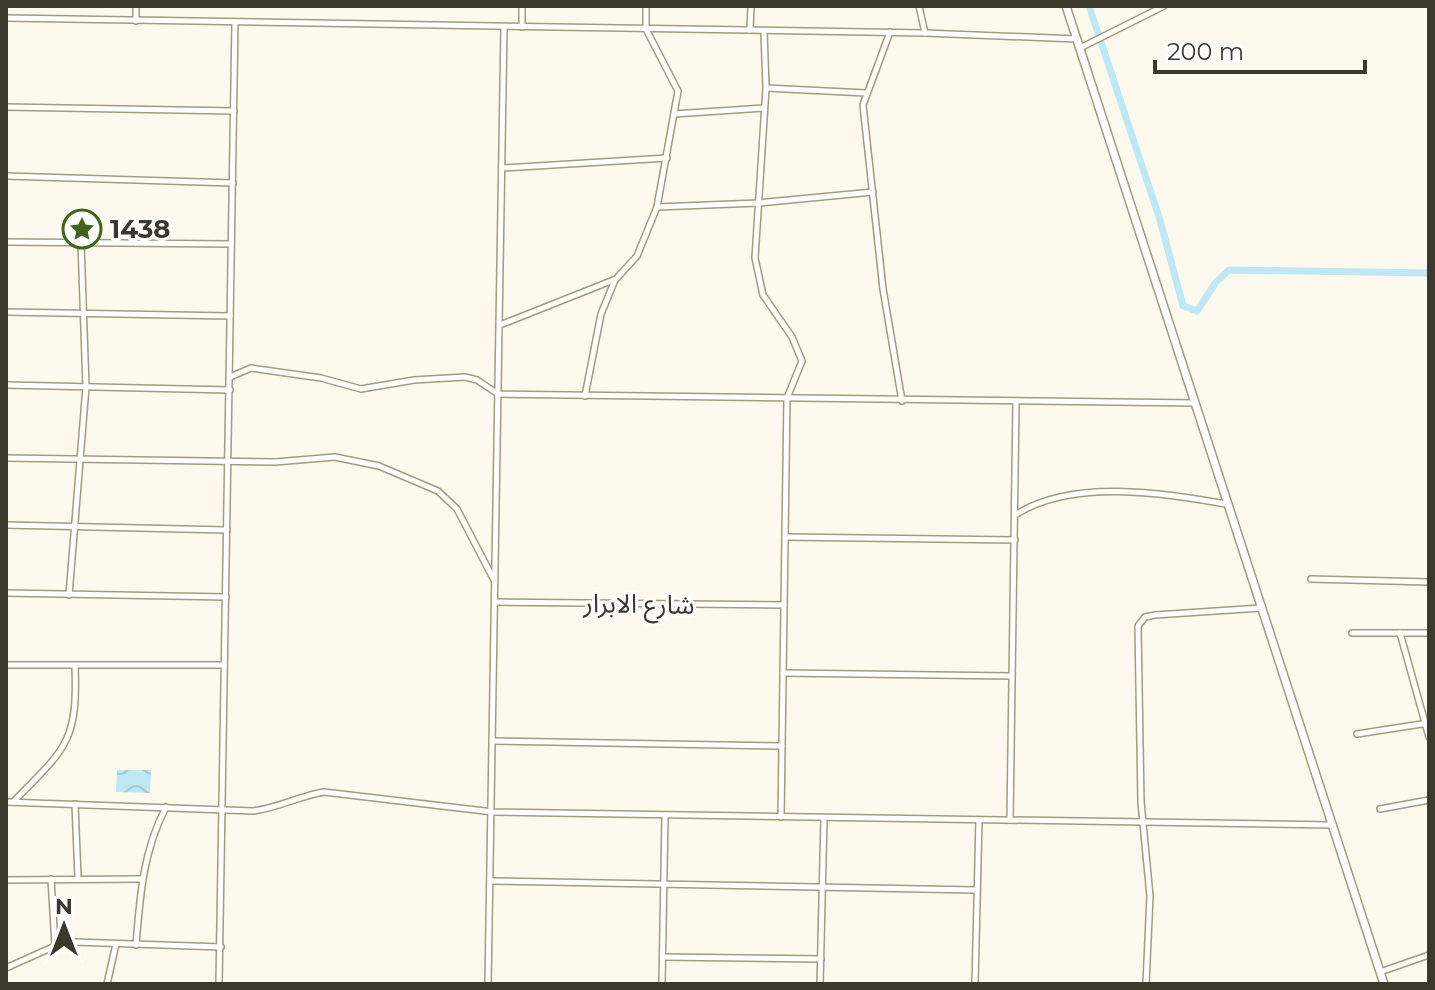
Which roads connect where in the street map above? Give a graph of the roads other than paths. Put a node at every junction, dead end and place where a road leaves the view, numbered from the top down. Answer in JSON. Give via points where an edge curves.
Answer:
{"nodes":[{"id":1,"x":136,"y":6,"type":"edge"},
{"id":2,"x":522,"y":6,"type":"edge"},
{"id":3,"x":646,"y":6,"type":"edge"},
{"id":4,"x":751,"y":6,"type":"edge"},
{"id":5,"x":919,"y":6,"type":"edge"},
{"id":6,"x":1066,"y":6,"type":"edge"},
{"id":7,"x":1164,"y":6,"type":"edge"},
{"id":8,"x":6,"y":18,"type":"edge"},
{"id":9,"x":136,"y":21,"type":"junction"},
{"id":10,"x":235,"y":22,"type":"junction"},
{"id":11,"x":504,"y":27,"type":"junction"},
{"id":12,"x":522,"y":27,"type":"junction"},
{"id":13,"x":646,"y":29,"type":"junction"},
{"id":14,"x":750,"y":30,"type":"junction"},
{"id":15,"x":764,"y":31,"type":"junction"},
{"id":16,"x":890,"y":32,"type":"junction"},
{"id":17,"x":925,"y":33,"type":"junction"},
{"id":18,"x":1077,"y":39,"type":"junction"},
{"id":19,"x":1080,"y":48,"type":"junction"},
{"id":20,"x":766,"y":88,"type":"junction"},
{"id":21,"x":866,"y":93,"type":"junction"},
{"id":22,"x":6,"y":107,"type":"edge"},
{"id":23,"x":765,"y":108,"type":"junction"},
{"id":24,"x":234,"y":111,"type":"junction"},
{"id":25,"x":674,"y":114,"type":"junction"},
{"id":26,"x":667,"y":158,"type":"junction"},
{"id":27,"x":502,"y":168,"type":"junction"},
{"id":28,"x":6,"y":176,"type":"edge"},
{"id":29,"x":233,"y":183,"type":"junction"},
{"id":30,"x":873,"y":192,"type":"junction"},
{"id":31,"x":758,"y":203,"type":"junction"},
{"id":32,"x":657,"y":207,"type":"junction"},
{"id":33,"x":6,"y":242,"type":"edge"},
{"id":34,"x":81,"y":243,"type":"junction"},
{"id":35,"x":231,"y":244,"type":"junction"},
{"id":36,"x":616,"y":279,"type":"junction"},
{"id":37,"x":6,"y":312,"type":"edge"},
{"id":38,"x":83,"y":314,"type":"junction"},
{"id":39,"x":230,"y":316,"type":"junction"},
{"id":40,"x":500,"y":325,"type":"junction"},
{"id":41,"x":230,"y":377,"type":"junction"},
{"id":42,"x":6,"y":385,"type":"edge"},
{"id":43,"x":86,"y":387,"type":"junction"},
{"id":44,"x":230,"y":390,"type":"junction"},
{"id":45,"x":498,"y":394,"type":"junction"},
{"id":46,"x":585,"y":396,"type":"junction"},
{"id":47,"x":787,"y":398,"type":"junction"},
{"id":48,"x":902,"y":401,"type":"junction"},
{"id":49,"x":1016,"y":403,"type":"junction"},
{"id":50,"x":1195,"y":403,"type":"junction"},
{"id":51,"x":6,"y":458,"type":"edge"},
{"id":52,"x":81,"y":461,"type":"junction"},
{"id":53,"x":229,"y":462,"type":"junction"},
{"id":54,"x":1226,"y":504,"type":"junction"},
{"id":55,"x":1015,"y":515,"type":"junction"},
{"id":56,"x":6,"y":525,"type":"edge"},
{"id":57,"x":75,"y":526,"type":"junction"},
{"id":58,"x":227,"y":530,"type":"junction"},
{"id":59,"x":785,"y":537,"type":"junction"},
{"id":60,"x":1015,"y":540,"type":"junction"},
{"id":61,"x":1311,"y":579,"type":"dead end"},
{"id":62,"x":1429,"y":582,"type":"edge"},
{"id":63,"x":495,"y":585,"type":"junction"},
{"id":64,"x":6,"y":593,"type":"edge"},
{"id":65,"x":69,"y":595,"type":"junction"},
{"id":66,"x":226,"y":597,"type":"junction"},
{"id":67,"x":495,"y":602,"type":"junction"},
{"id":68,"x":784,"y":605,"type":"junction"},
{"id":69,"x":1261,"y":608,"type":"junction"},
{"id":70,"x":1352,"y":633,"type":"dead end"},
{"id":71,"x":1400,"y":633,"type":"junction"},
{"id":72,"x":1429,"y":633,"type":"edge"},
{"id":73,"x":6,"y":665,"type":"edge"},
{"id":74,"x":224,"y":665,"type":"junction"},
{"id":75,"x":75,"y":666,"type":"junction"},
{"id":76,"x":783,"y":673,"type":"junction"},
{"id":77,"x":1011,"y":676,"type":"junction"},
{"id":78,"x":1427,"y":723,"type":"edge"},
{"id":79,"x":1357,"y":734,"type":"dead end"},
{"id":80,"x":1429,"y":737,"type":"edge"},
{"id":81,"x":492,"y":741,"type":"junction"},
{"id":82,"x":782,"y":746,"type":"junction"},
{"id":83,"x":1429,"y":800,"type":"edge"},
{"id":84,"x":10,"y":802,"type":"edge"},
{"id":85,"x":75,"y":804,"type":"junction"},
{"id":86,"x":166,"y":806,"type":"junction"},
{"id":87,"x":222,"y":808,"type":"junction"},
{"id":88,"x":1380,"y":809,"type":"dead end"},
{"id":89,"x":493,"y":812,"type":"junction"},
{"id":90,"x":665,"y":815,"type":"junction"},
{"id":91,"x":781,"y":817,"type":"junction"},
{"id":92,"x":824,"y":818,"type":"junction"},
{"id":93,"x":979,"y":820,"type":"junction"},
{"id":94,"x":1010,"y":820,"type":"junction"},
{"id":95,"x":1143,"y":822,"type":"junction"},
{"id":96,"x":1332,"y":825,"type":"junction"},
{"id":97,"x":78,"y":878,"type":"junction"},
{"id":98,"x":51,"y":879,"type":"junction"},
{"id":99,"x":141,"y":879,"type":"junction"},
{"id":100,"x":6,"y":880,"type":"edge"},
{"id":101,"x":490,"y":881,"type":"junction"},
{"id":102,"x":664,"y":887,"type":"junction"},
{"id":103,"x":823,"y":889,"type":"junction"},
{"id":104,"x":975,"y":890,"type":"junction"},
{"id":105,"x":116,"y":944,"type":"junction"},
{"id":106,"x":136,"y":945,"type":"junction"},
{"id":107,"x":55,"y":946,"type":"junction"},
{"id":108,"x":221,"y":947,"type":"junction"},
{"id":109,"x":1429,"y":955,"type":"edge"},
{"id":110,"x":663,"y":957,"type":"junction"},
{"id":111,"x":821,"y":959,"type":"junction"},
{"id":112,"x":6,"y":968,"type":"edge"},
{"id":113,"x":1380,"y":972,"type":"junction"},
{"id":114,"x":221,"y":982,"type":"edge"},
{"id":115,"x":107,"y":984,"type":"edge"},
{"id":116,"x":488,"y":984,"type":"edge"},
{"id":117,"x":662,"y":984,"type":"edge"},
{"id":118,"x":820,"y":984,"type":"edge"},
{"id":119,"x":975,"y":984,"type":"edge"},
{"id":120,"x":1146,"y":984,"type":"edge"},
{"id":121,"x":1384,"y":984,"type":"edge"}],
"edges":[{"from":1,"to":9,"type":"street"},
{"from":2,"to":12,"type":"street"},
{"from":3,"to":13,"type":"street"},
{"from":4,"to":14,"type":"street"},
{"from":5,"to":17,"type":"street"},
{"from":6,"to":18,"type":"street"},
{"from":7,"to":19,"type":"street"},
{"from":8,"to":9,"type":"street"},
{"from":9,"to":10,"type":"street"},
{"from":10,"to":11,"type":"street"},
{"from":10,"to":24,"type":"street"},
{"from":11,"to":12,"type":"street"},
{"from":11,"to":27,"type":"street"},
{"from":12,"to":13,"type":"street"},
{"from":13,"to":14,"type":"street"},
{"from":13,"to":25,"type":"street","via":[[678,91]]},
{"from":14,"to":15,"type":"street"},
{"from":15,"to":16,"type":"street"},
{"from":15,"to":20,"type":"street"},
{"from":16,"to":17,"type":"street"},
{"from":16,"to":21,"type":"street"},
{"from":17,"to":18,"type":"street"},
{"from":18,"to":19,"type":"street"},
{"from":19,"to":50,"type":"street"},
{"from":20,"to":21,"type":"street"},
{"from":20,"to":23,"type":"street"},
{"from":21,"to":30,"type":"street"},
{"from":22,"to":24,"type":"street"},
{"from":23,"to":25,"type":"street"},
{"from":23,"to":31,"type":"street"},
{"from":24,"to":29,"type":"street"},
{"from":25,"to":26,"type":"street"},
{"from":26,"to":27,"type":"street"},
{"from":26,"to":32,"type":"street"},
{"from":27,"to":40,"type":"street"},
{"from":28,"to":29,"type":"street"},
{"from":29,"to":35,"type":"street"},
{"from":30,"to":31,"type":"street"},
{"from":30,"to":48,"type":"street"},
{"from":31,"to":32,"type":"street"},
{"from":31,"to":47,"type":"street","via":[[757,280],[802,361]]},
{"from":32,"to":36,"type":"street","via":[[637,256]]},
{"from":33,"to":34,"type":"street"},
{"from":34,"to":35,"type":"street"},
{"from":34,"to":38,"type":"street"},
{"from":35,"to":39,"type":"street"},
{"from":36,"to":40,"type":"street"},
{"from":36,"to":46,"type":"street","via":[[601,314]]},
{"from":37,"to":38,"type":"street"},
{"from":38,"to":39,"type":"street"},
{"from":38,"to":43,"type":"street"},
{"from":39,"to":41,"type":"street"},
{"from":40,"to":45,"type":"street"},
{"from":41,"to":44,"type":"street"},
{"from":41,"to":45,"type":"street","via":[[251,368],[361,389],[465,377]]},
{"from":42,"to":43,"type":"street"},
{"from":43,"to":44,"type":"street"},
{"from":43,"to":52,"type":"street"},
{"from":44,"to":53,"type":"street"},
{"from":45,"to":46,"type":"street"},
{"from":45,"to":63,"type":"street"},
{"from":46,"to":47,"type":"street"},
{"from":47,"to":48,"type":"street"},
{"from":47,"to":59,"type":"street"},
{"from":48,"to":49,"type":"street"},
{"from":49,"to":50,"type":"street"},
{"from":49,"to":55,"type":"street"},
{"from":50,"to":54,"type":"street"},
{"from":51,"to":52,"type":"street"},
{"from":52,"to":53,"type":"street"},
{"from":52,"to":57,"type":"street"},
{"from":53,"to":58,"type":"street"},
{"from":53,"to":63,"type":"street","via":[[335,457],[414,478],[457,509]]},
{"from":54,"to":55,"type":"street","via":[[1181,497],[1069,495]]},
{"from":54,"to":69,"type":"street"},
{"from":55,"to":60,"type":"street"},
{"from":56,"to":57,"type":"street"},
{"from":57,"to":58,"type":"street"},
{"from":57,"to":65,"type":"street"},
{"from":58,"to":66,"type":"street"},
{"from":59,"to":60,"type":"street"},
{"from":59,"to":68,"type":"street"},
{"from":60,"to":77,"type":"street"},
{"from":61,"to":62,"type":"street"},
{"from":63,"to":67,"type":"street"},
{"from":64,"to":65,"type":"street"},
{"from":65,"to":66,"type":"street"},
{"from":66,"to":74,"type":"street"},
{"from":67,"to":68,"type":"street","name":"شارع الابرار"},
{"from":67,"to":81,"type":"street"},
{"from":68,"to":76,"type":"street"},
{"from":69,"to":95,"type":"street","via":[[1155,615],[1140,621],[1136,646]]},
{"from":69,"to":96,"type":"street"},
{"from":70,"to":71,"type":"street"},
{"from":71,"to":72,"type":"street"},
{"from":71,"to":78,"type":"street"},
{"from":73,"to":75,"type":"street"},
{"from":74,"to":75,"type":"street"},
{"from":74,"to":87,"type":"street"},
{"from":75,"to":84,"type":"street","via":[[74,726],[53,761]]},
{"from":76,"to":77,"type":"street"},
{"from":76,"to":82,"type":"street"},
{"from":77,"to":94,"type":"street"},
{"from":78,"to":79,"type":"street"},
{"from":78,"to":80,"type":"street"},
{"from":81,"to":82,"type":"street"},
{"from":81,"to":89,"type":"street"},
{"from":82,"to":91,"type":"street"},
{"from":83,"to":88,"type":"street"},
{"from":84,"to":85,"type":"street"},
{"from":85,"to":86,"type":"street"},
{"from":85,"to":97,"type":"street"},
{"from":86,"to":87,"type":"street"},
{"from":86,"to":99,"type":"street"},
{"from":87,"to":89,"type":"street","via":[[276,808],[324,792]]},
{"from":87,"to":108,"type":"street"},
{"from":89,"to":90,"type":"street"},
{"from":89,"to":101,"type":"street"},
{"from":90,"to":91,"type":"street"},
{"from":90,"to":102,"type":"street"},
{"from":91,"to":92,"type":"street"},
{"from":92,"to":93,"type":"street"},
{"from":92,"to":103,"type":"street"},
{"from":93,"to":94,"type":"street"},
{"from":93,"to":104,"type":"street"},
{"from":94,"to":95,"type":"street"},
{"from":95,"to":96,"type":"street"},
{"from":95,"to":120,"type":"street","via":[[1150,896]]},
{"from":96,"to":113,"type":"street"},
{"from":97,"to":98,"type":"street"},
{"from":97,"to":99,"type":"street"},
{"from":98,"to":100,"type":"street"},
{"from":98,"to":107,"type":"street"},
{"from":99,"to":106,"type":"street"},
{"from":101,"to":102,"type":"street"},
{"from":101,"to":116,"type":"street"},
{"from":102,"to":103,"type":"street"},
{"from":102,"to":110,"type":"street"},
{"from":103,"to":104,"type":"street"},
{"from":103,"to":111,"type":"street"},
{"from":104,"to":119,"type":"street"},
{"from":105,"to":106,"type":"street"},
{"from":105,"to":107,"type":"street"},
{"from":105,"to":115,"type":"street"},
{"from":106,"to":108,"type":"street"},
{"from":107,"to":112,"type":"street"},
{"from":108,"to":114,"type":"street"},
{"from":109,"to":113,"type":"street"},
{"from":110,"to":111,"type":"street"},
{"from":110,"to":117,"type":"street"},
{"from":111,"to":118,"type":"street"},
{"from":113,"to":121,"type":"street"}]}
